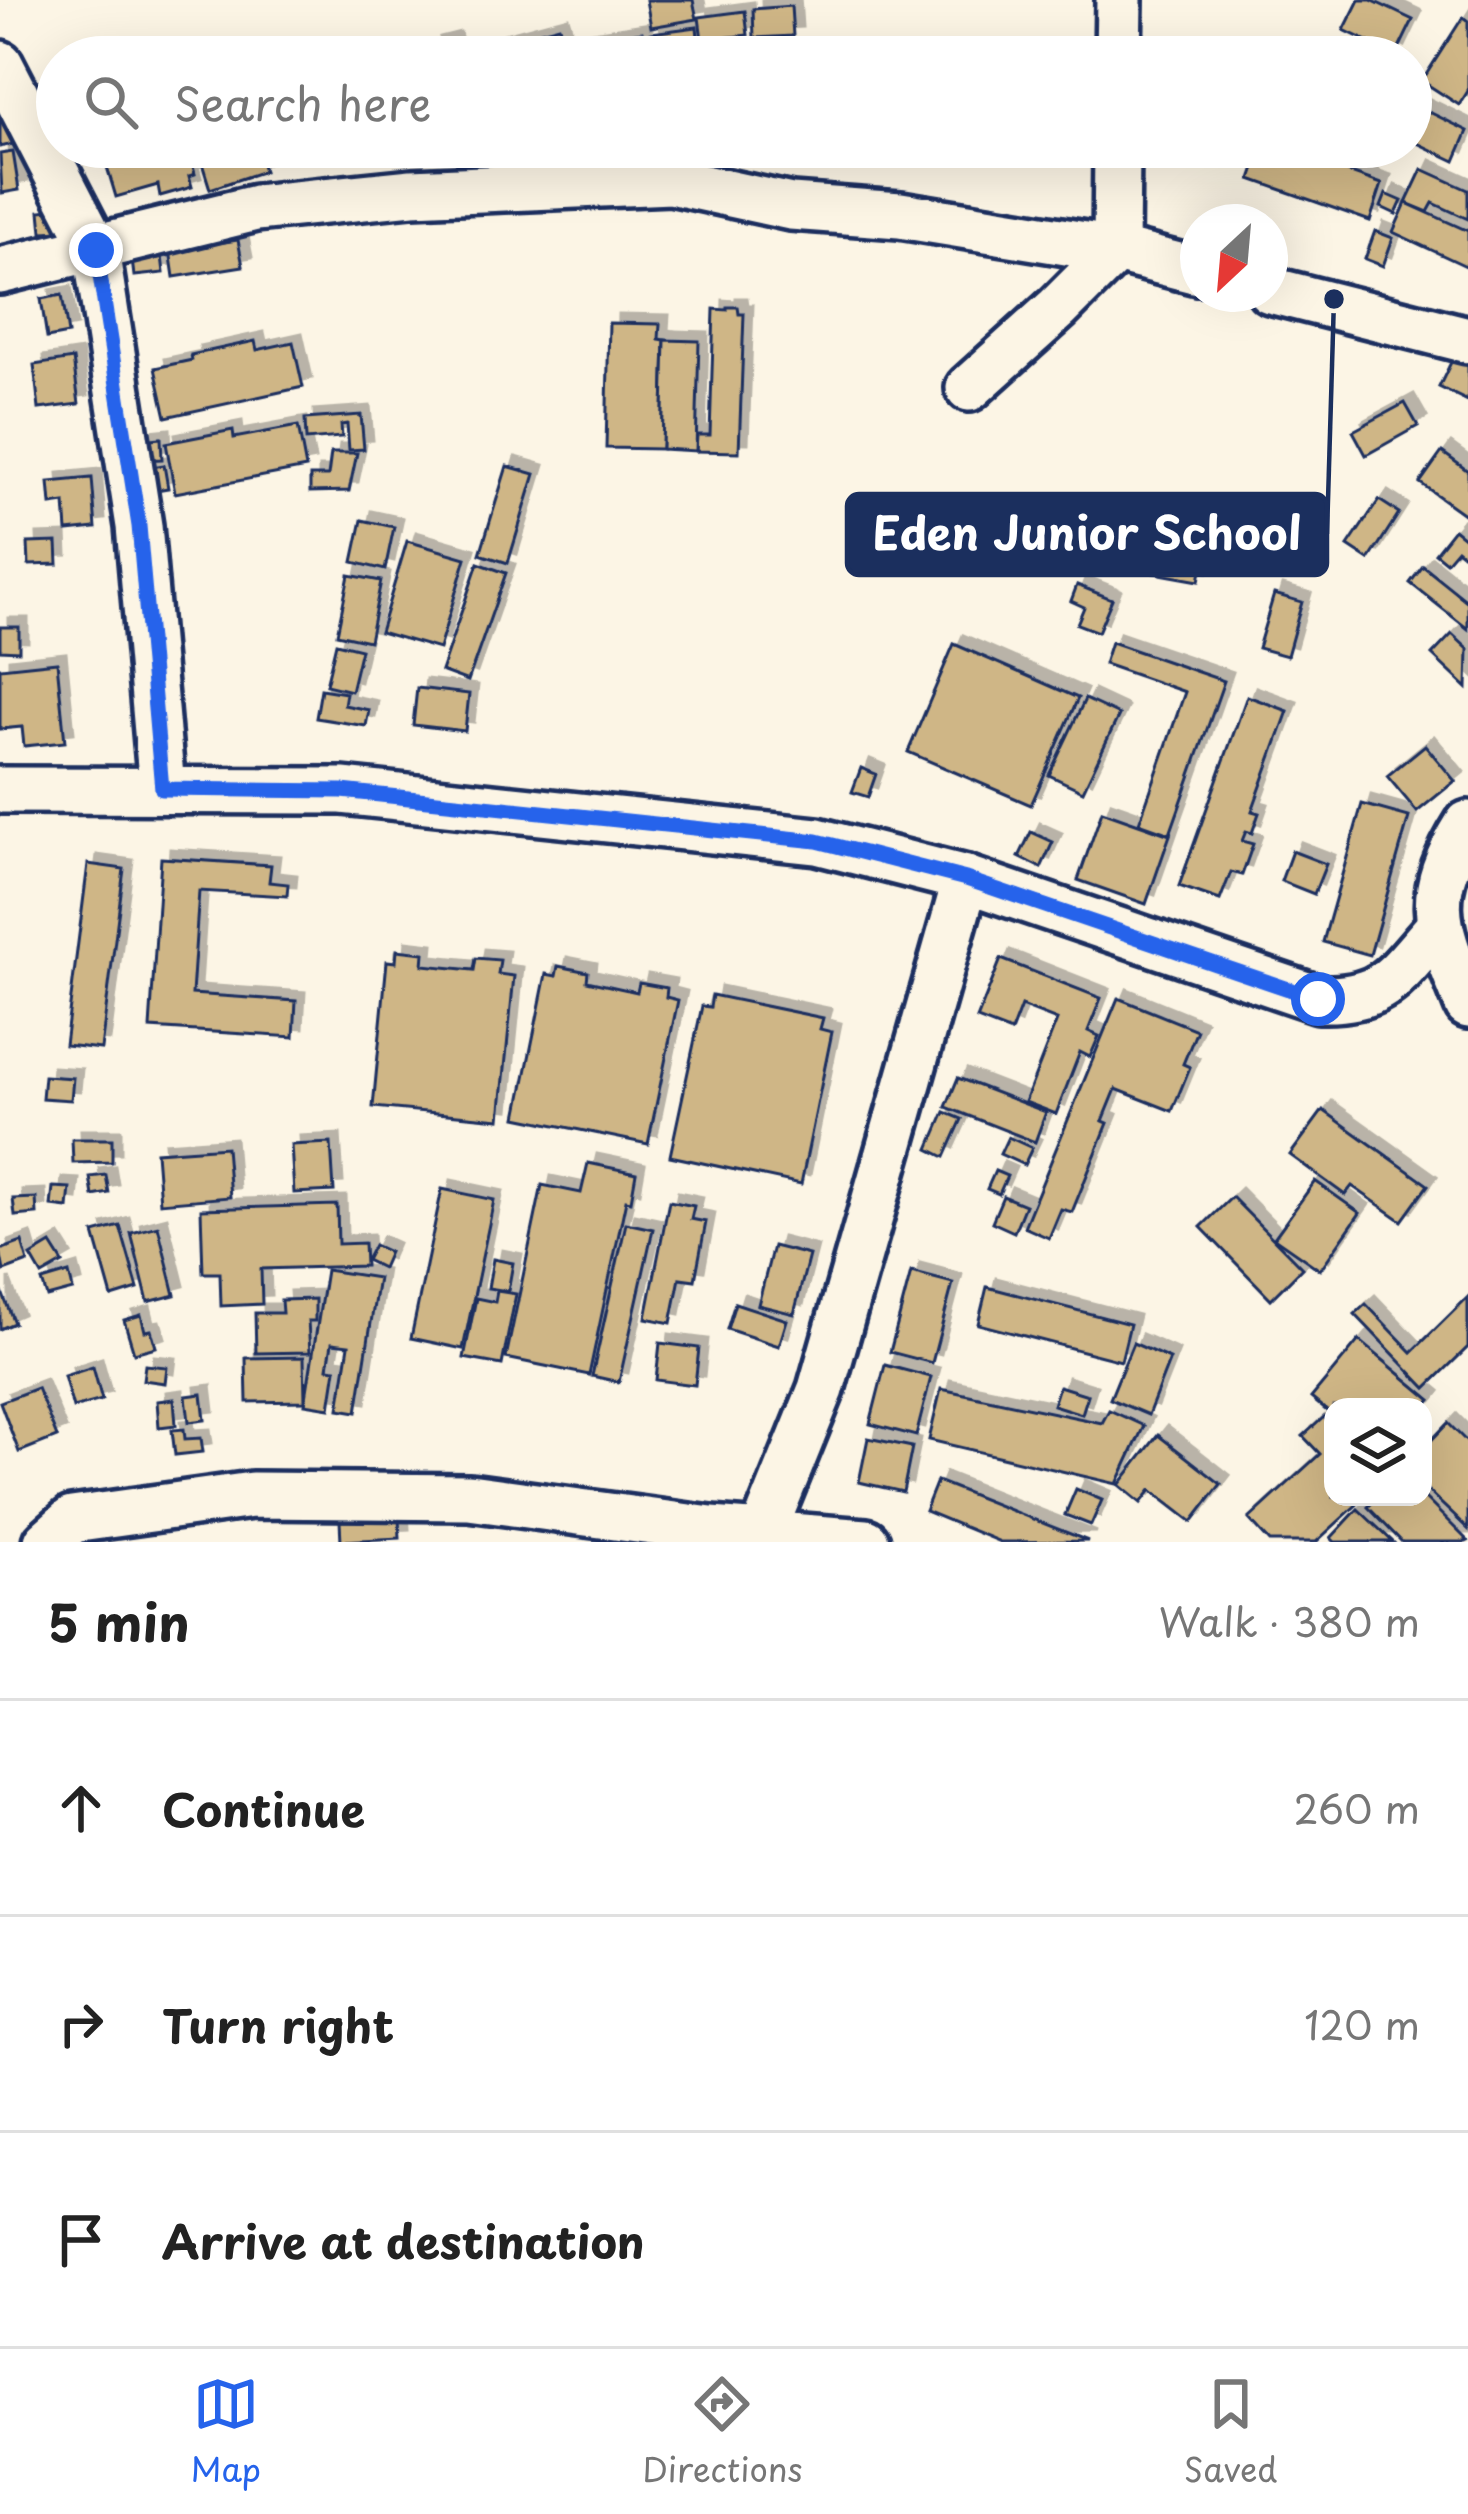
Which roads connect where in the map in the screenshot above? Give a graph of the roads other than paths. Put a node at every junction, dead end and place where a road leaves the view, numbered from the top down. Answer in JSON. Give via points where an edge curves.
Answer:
{"nodes":[{"id":1,"x":1119,"y":0,"type":"edge"},
{"id":2,"x":1118,"y":36,"type":"edge"},
{"id":3,"x":0,"y":64,"type":"edge"},
{"id":4,"x":36,"y":134,"type":"edge"},
{"id":5,"x":54,"y":168,"type":"edge"},
{"id":6,"x":1117,"y":168,"type":"edge"},
{"id":7,"x":96,"y":250,"type":"junction"},
{"id":8,"x":1116,"y":250,"type":"junction"},
{"id":9,"x":1180,"y":266,"type":"edge"},
{"id":10,"x":0,"y":271,"type":"edge"},
{"id":11,"x":1288,"y":295,"type":"edge"},
{"id":12,"x":1468,"y":340,"type":"edge"},
{"id":13,"x":969,"y":388,"type":"dead end"},
{"id":14,"x":162,"y":789,"type":"junction"},
{"id":15,"x":0,"y":790,"type":"edge"},
{"id":16,"x":1468,"y":824,"type":"edge"},
{"id":17,"x":966,"y":879,"type":"junction"},
{"id":18,"x":1438,"y":928,"type":"junction"},
{"id":19,"x":1468,"y":1005,"type":"edge"},
{"id":20,"x":762,"y":1535,"type":"junction"},
{"id":21,"x":47,"y":1542,"type":"edge"},
{"id":22,"x":866,"y":1542,"type":"edge"}],
"edges":[{"from":1,"to":2,"type":"street"},
{"from":3,"to":4,"type":"street"},
{"from":5,"to":7,"type":"street"},
{"from":6,"to":8,"type":"street"},
{"from":7,"to":8,"type":"street","via":[[256,208],[454,189],[671,182],[791,207],[900,215]]},
{"from":7,"to":10,"type":"street"},
{"from":7,"to":14,"type":"street","via":[[139,526]]},
{"from":8,"to":9,"type":"street"},
{"from":8,"to":13,"type":"street"},
{"from":11,"to":12,"type":"street"},
{"from":14,"to":15,"type":"street"},
{"from":14,"to":17,"type":"street","via":[[342,791],[817,841]]},
{"from":16,"to":18,"type":"street","via":[[1436,898]]},
{"from":17,"to":18,"type":"street","via":[[1318,999],[1351,1000],[1383,988]]},
{"from":17,"to":20,"type":"street","via":[[821,1389]]},
{"from":18,"to":19,"type":"street"},
{"from":20,"to":21,"type":"street","via":[[470,1497],[252,1495],[72,1520]]},
{"from":20,"to":22,"type":"street"}]}
